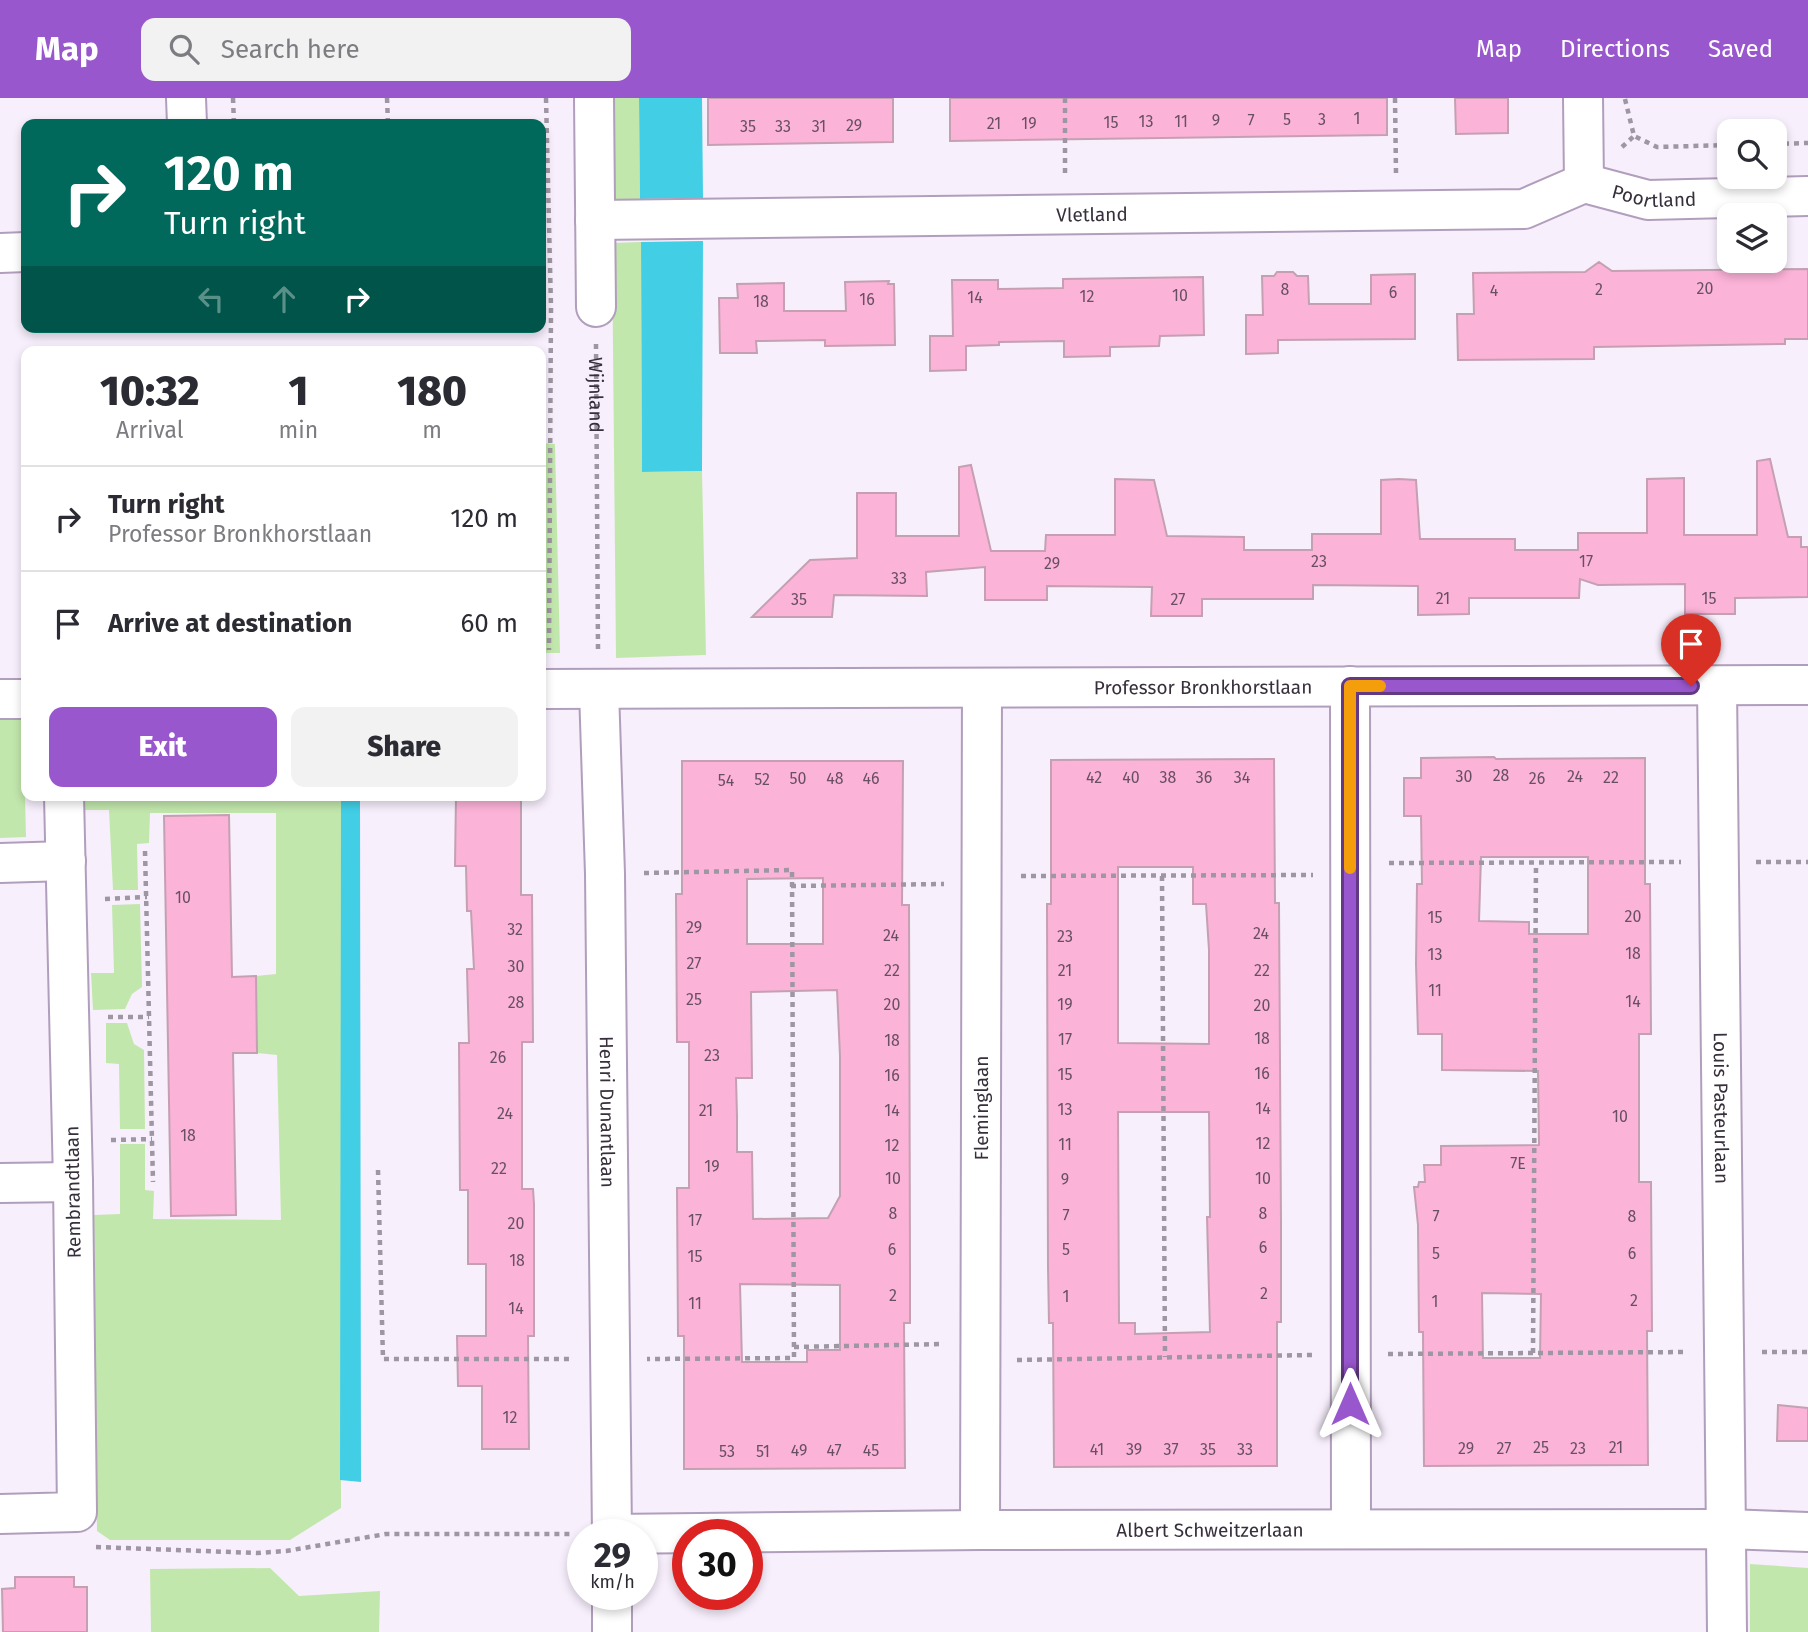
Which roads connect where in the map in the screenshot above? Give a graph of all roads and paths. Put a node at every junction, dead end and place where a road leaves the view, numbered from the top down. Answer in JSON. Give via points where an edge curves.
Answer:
{"nodes":[{"id":1,"x":187,"y":98,"type":"edge"},
{"id":2,"x":233,"y":98,"type":"edge"},
{"id":3,"x":387,"y":98,"type":"edge"},
{"id":4,"x":546,"y":98,"type":"edge"},
{"id":5,"x":594,"y":98,"type":"edge"},
{"id":6,"x":1065,"y":98,"type":"edge"},
{"id":7,"x":1395,"y":98,"type":"edge"},
{"id":8,"x":1583,"y":98,"type":"edge"},
{"id":9,"x":1625,"y":98,"type":"edge"},
{"id":10,"x":187,"y":119,"type":"edge"},
{"id":11,"x":234,"y":119,"type":"edge"},
{"id":12,"x":388,"y":119,"type":"edge"},
{"id":13,"x":1808,"y":143,"type":"edge"},
{"id":14,"x":1787,"y":144,"type":"edge"},
{"id":15,"x":1717,"y":145,"type":"edge"},
{"id":16,"x":1584,"y":183,"type":"junction"},
{"id":17,"x":1808,"y":196,"type":"edge"},
{"id":18,"x":1396,"y":210,"type":"junction"},
{"id":19,"x":1065,"y":214,"type":"junction"},
{"id":20,"x":595,"y":220,"type":"junction"},
{"id":21,"x":0,"y":253,"type":"edge"},
{"id":22,"x":21,"y":253,"type":"edge"},
{"id":23,"x":596,"y":307,"type":"joint"},
{"id":24,"x":546,"y":626,"type":"edge"},
{"id":25,"x":1808,"y":685,"type":"edge"},
{"id":26,"x":1350,"y":686,"type":"junction"},
{"id":27,"x":1717,"y":686,"type":"junction"},
{"id":28,"x":982,"y":688,"type":"junction"},
{"id":29,"x":546,"y":690,"type":"edge"},
{"id":30,"x":599,"y":690,"type":"junction"},
{"id":31,"x":0,"y":699,"type":"edge"},
{"id":32,"x":21,"y":699,"type":"edge"},
{"id":33,"x":64,"y":801,"type":"edge"},
{"id":34,"x":145,"y":851,"type":"dead end"},
{"id":35,"x":65,"y":861,"type":"junction"},
{"id":36,"x":1720,"y":862,"type":"junction"},
{"id":37,"x":1808,"y":862,"type":"edge"},
{"id":38,"x":0,"y":863,"type":"edge"},
{"id":39,"x":1536,"y":863,"type":"junction"},
{"id":40,"x":1350,"y":869,"type":"junction"},
{"id":41,"x":605,"y":874,"type":"junction"},
{"id":42,"x":1162,"y":876,"type":"junction"},
{"id":43,"x":981,"y":880,"type":"junction"},
{"id":44,"x":791,"y":886,"type":"junction"},
{"id":45,"x":378,"y":1170,"type":"dead end"},
{"id":46,"x":73,"y":1182,"type":"junction"},
{"id":47,"x":153,"y":1182,"type":"dead end"},
{"id":48,"x":0,"y":1183,"type":"edge"},
{"id":49,"x":794,"y":1347,"type":"junction"},
{"id":50,"x":981,"y":1352,"type":"junction"},
{"id":51,"x":1726,"y":1352,"type":"junction"},
{"id":52,"x":1808,"y":1352,"type":"edge"},
{"id":53,"x":1533,"y":1353,"type":"junction"},
{"id":54,"x":1350,"y":1354,"type":"junction"},
{"id":55,"x":1165,"y":1357,"type":"junction"},
{"id":56,"x":610,"y":1359,"type":"junction"},
{"id":57,"x":77,"y":1512,"type":"junction"},
{"id":58,"x":0,"y":1514,"type":"edge"},
{"id":59,"x":612,"y":1519,"type":"edge"},
{"id":60,"x":1350,"y":1529,"type":"junction"},
{"id":61,"x":1727,"y":1529,"type":"junction"},
{"id":62,"x":980,"y":1530,"type":"junction"},
{"id":63,"x":1808,"y":1532,"type":"edge"},
{"id":64,"x":658,"y":1534,"type":"edge"},
{"id":65,"x":567,"y":1535,"type":"edge"},
{"id":66,"x":612,"y":1610,"type":"edge"},
{"id":67,"x":612,"y":1632,"type":"edge"},
{"id":68,"x":1727,"y":1632,"type":"edge"}],
"edges":[{"from":1,"to":10,"type":"street"},
{"from":2,"to":11,"type":"path"},
{"from":3,"to":12,"type":"path"},
{"from":4,"to":24,"type":"path","via":[[551,307]]},
{"from":5,"to":20,"type":"street"},
{"from":6,"to":19,"type":"path"},
{"from":7,"to":18,"type":"path"},
{"from":8,"to":16,"type":"street"},
{"from":9,"to":15,"type":"path","via":[[1634,136],[1657,147]]},
{"from":13,"to":14,"type":"path"},
{"from":16,"to":17,"type":"street","name":"Poortland","via":[[1648,200]]},
{"from":16,"to":18,"type":"street","name":"Vletland","via":[[1524,209]]},
{"from":18,"to":19,"type":"street","name":"Vletland"},
{"from":19,"to":20,"type":"street","name":"Vletland"},
{"from":20,"to":23,"type":"street"},
{"from":21,"to":22,"type":"street"},
{"from":23,"to":30,"type":"path","name":"Wijnland"},
{"from":25,"to":27,"type":"street","name":"Professor Bronkhorstlaan"},
{"from":26,"to":27,"type":"street","name":"Professor Bronkhorstlaan"},
{"from":26,"to":28,"type":"street","name":"Professor Bronkhorstlaan"},
{"from":26,"to":40,"type":"street"},
{"from":27,"to":36,"type":"street","name":"Louis Pasteurlaan"},
{"from":28,"to":30,"type":"street","name":"Professor Bronkhorstlaan"},
{"from":28,"to":43,"type":"street","name":"Fleminglaan"},
{"from":29,"to":30,"type":"street","name":"Professor Bronkhorstlaan"},
{"from":30,"to":41,"type":"street","name":"Henri Dunantlaan"},
{"from":31,"to":32,"type":"street"},
{"from":33,"to":35,"type":"street","name":"Rembrandtlaan"},
{"from":34,"to":47,"type":"path"},
{"from":35,"to":38,"type":"street"},
{"from":35,"to":46,"type":"street","name":"Rembrandtlaan"},
{"from":36,"to":37,"type":"path"},
{"from":36,"to":39,"type":"path"},
{"from":36,"to":51,"type":"street","name":"Louis Pasteurlaan"},
{"from":39,"to":40,"type":"path"},
{"from":39,"to":53,"type":"path"},
{"from":40,"to":42,"type":"path"},
{"from":40,"to":54,"type":"street"},
{"from":41,"to":44,"type":"path","via":[[792,870]]},
{"from":41,"to":56,"type":"street","name":"Henri Dunantlaan"},
{"from":42,"to":43,"type":"path"},
{"from":42,"to":55,"type":"path"},
{"from":43,"to":44,"type":"path"},
{"from":43,"to":50,"type":"street","name":"Fleminglaan"},
{"from":44,"to":49,"type":"path"},
{"from":45,"to":56,"type":"path","via":[[383,1359]]},
{"from":46,"to":48,"type":"street"},
{"from":46,"to":57,"type":"street","name":"Rembrandtlaan"},
{"from":49,"to":50,"type":"path"},
{"from":49,"to":56,"type":"path","via":[[794,1358]]},
{"from":50,"to":55,"type":"path"},
{"from":50,"to":62,"type":"street","name":"Fleminglaan"},
{"from":51,"to":52,"type":"path"},
{"from":51,"to":53,"type":"path"},
{"from":51,"to":61,"type":"street","name":"Louis Pasteurlaan"},
{"from":53,"to":54,"type":"path"},
{"from":54,"to":55,"type":"path"},
{"from":54,"to":60,"type":"street"},
{"from":56,"to":59,"type":"street","name":"Henri Dunantlaan"},
{"from":57,"to":58,"type":"street"},
{"from":57,"to":65,"type":"path","via":[[80,1538],[96,1547],[257,1553],[367,1535]]},
{"from":60,"to":61,"type":"street","name":"Albert Schweitzerlaan"},
{"from":60,"to":62,"type":"street","name":"Albert Schweitzerlaan"},
{"from":61,"to":63,"type":"street","name":"Albert Schweitzerlaan"},
{"from":61,"to":68,"type":"street","name":"Louis Pasteurlaan"},
{"from":62,"to":64,"type":"street","name":"Albert Schweitzerlaan"},
{"from":66,"to":67,"type":"street"}]}
